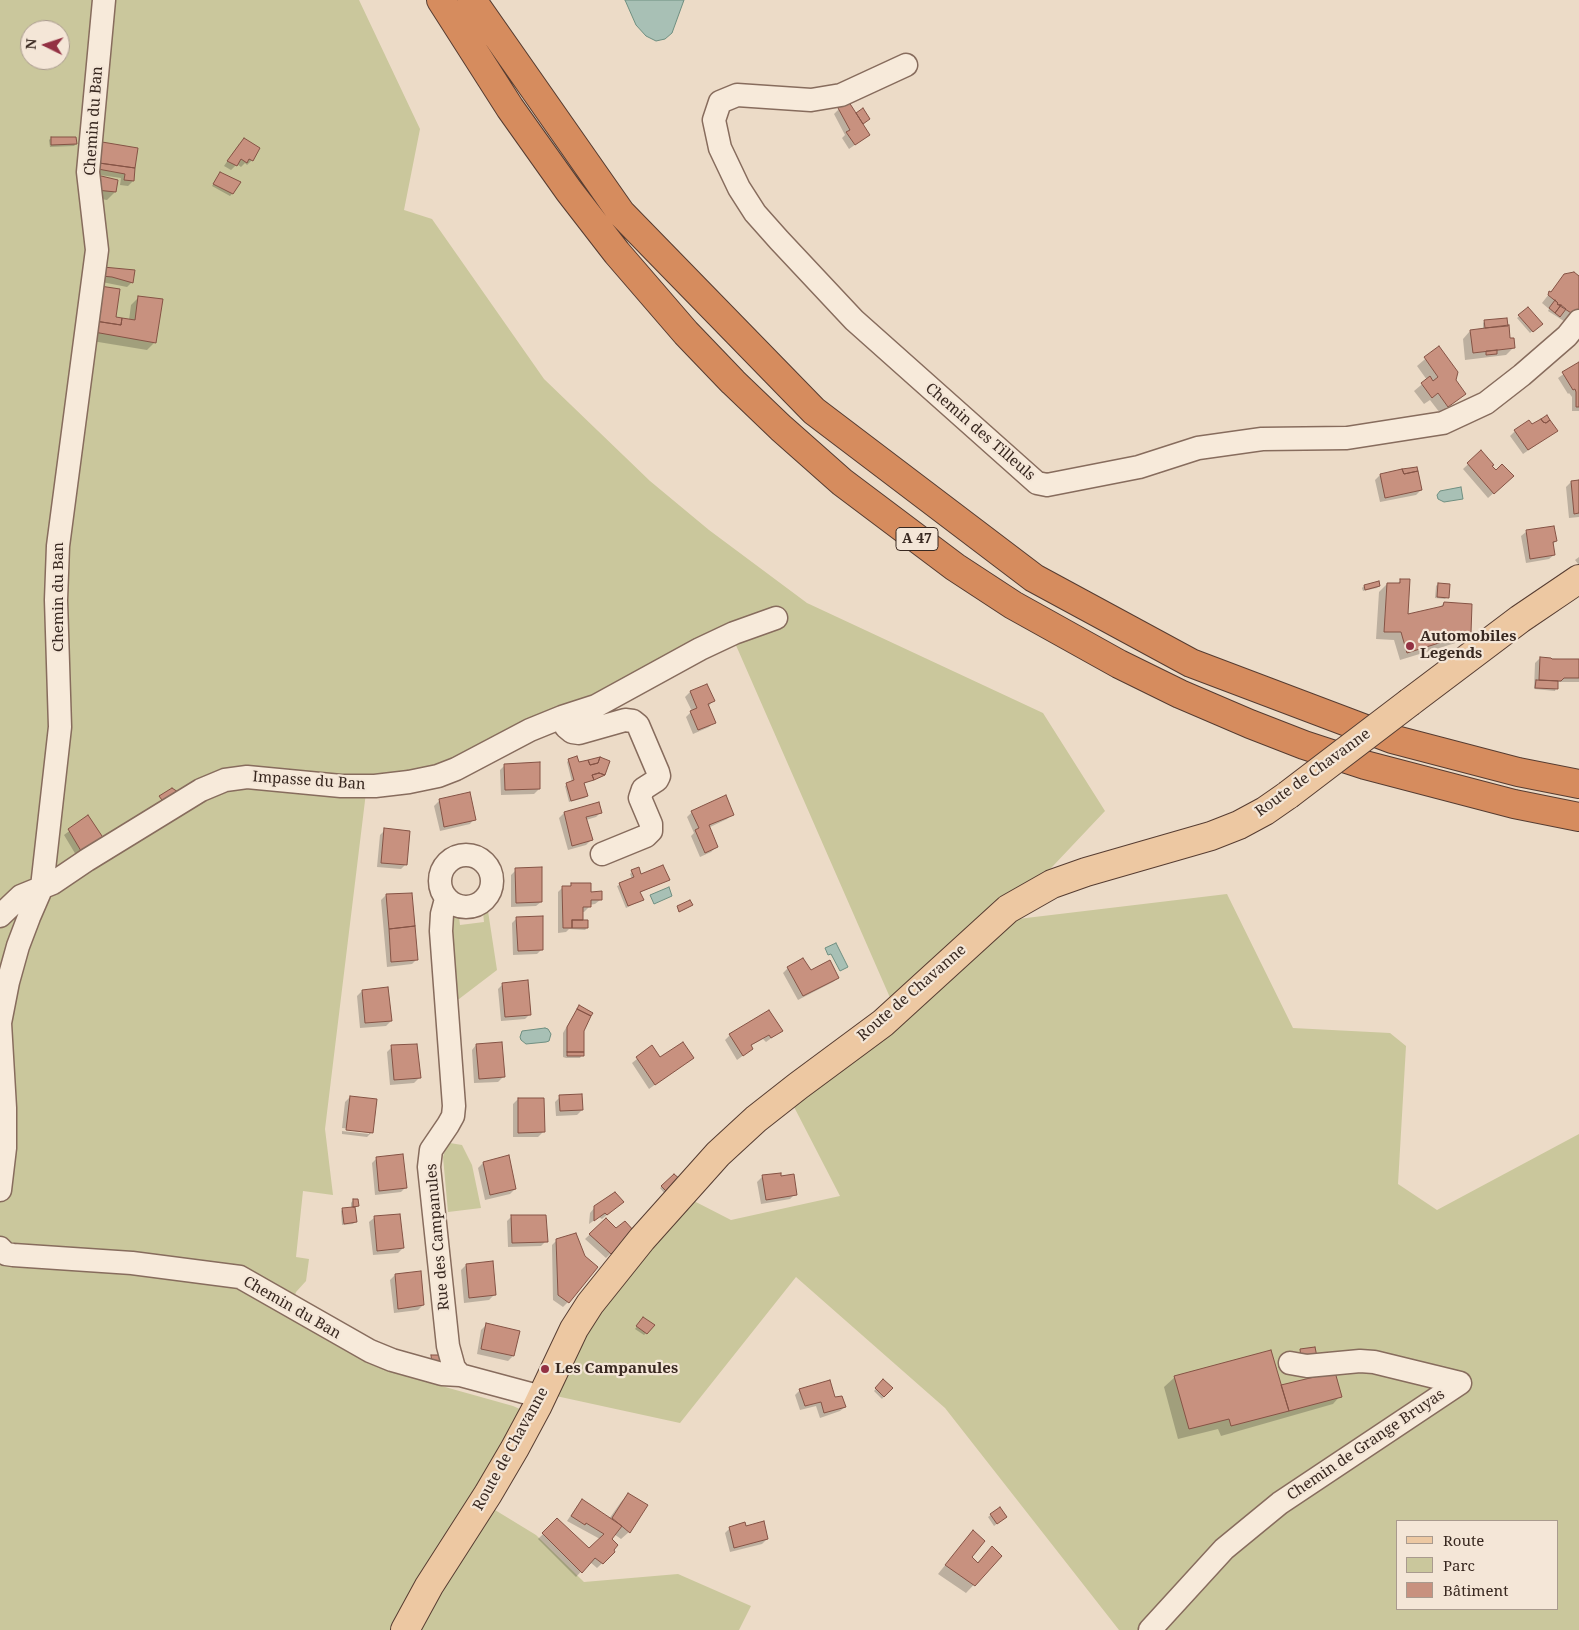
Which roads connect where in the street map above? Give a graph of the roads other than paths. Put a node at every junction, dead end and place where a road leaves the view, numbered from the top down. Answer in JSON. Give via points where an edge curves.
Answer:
{"nodes":[{"id":1,"x":104,"y":0,"type":"edge"},
{"id":2,"x":441,"y":0,"type":"edge"},
{"id":3,"x":472,"y":0,"type":"edge"},
{"id":4,"x":906,"y":65,"type":"dead end"},
{"id":5,"x":1579,"y":321,"type":"edge"},
{"id":6,"x":1579,"y":579,"type":"edge"},
{"id":7,"x":776,"y":618,"type":"dead end"},
{"id":8,"x":562,"y":717,"type":"junction"},
{"id":9,"x":1579,"y":784,"type":"edge"},
{"id":10,"x":1579,"y":817,"type":"edge"},
{"id":11,"x":602,"y":854,"type":"dead end"},
{"id":12,"x":42,"y":887,"type":"junction"},
{"id":13,"x":446,"y":898,"type":"dead end"},
{"id":14,"x":0,"y":916,"type":"edge"},
{"id":15,"x":0,"y":1190,"type":"edge"},
{"id":16,"x":0,"y":1248,"type":"edge"},
{"id":17,"x":1290,"y":1363,"type":"dead end"},
{"id":18,"x":460,"y":1375,"type":"junction"},
{"id":19,"x":542,"y":1397,"type":"junction"},
{"id":20,"x":405,"y":1630,"type":"edge"},
{"id":21,"x":1150,"y":1630,"type":"edge"}],
"edges":[{"from":1,"to":12,"type":"street","name":"Chemin du Ban","via":[[88,172],[97,250],[58,546],[56,600],[60,727]]},
{"from":2,"to":10,"type":"highway","number":"A 47","via":[[510,108],[568,190],[686,333],[746,395],[842,482],[955,568],[1118,664],[1250,724],[1365,765],[1497,800]]},
{"from":3,"to":9,"type":"highway","number":"A 47","via":[[621,213],[814,411],[1034,578],[1191,663],[1282,698],[1392,739],[1518,772]]},
{"from":4,"to":5,"type":"street","name":"Chemin des Tilleuls","via":[[841,95],[811,100],[737,95],[720,102],[714,120],[720,148],[755,213],[848,314],[1037,482],[1048,485],[1139,467],[1198,448],[1262,440],[1347,438],[1443,423],[1486,404],[1567,336]]},
{"from":6,"to":19,"type":"main road","name":"Route de Chavanne","bridge":true,"via":[[1520,619],[1265,811],[1211,836],[1060,881],[1008,909],[883,1023],[756,1119],[718,1154],[642,1239],[590,1304],[574,1329]]},
{"from":7,"to":8,"type":"street","name":"Impasse du Ban","via":[[700,649],[596,706]]},
{"from":8,"to":11,"type":"street","via":[[566,727],[579,733],[624,720],[633,721],[638,725],[658,772],[657,780],[643,789],[640,798],[651,831]]},
{"from":8,"to":12,"type":"street","name":"Impasse du Ban","via":[[456,769],[409,782],[341,786],[247,776],[225,780],[200,790]]},
{"from":12,"to":14,"type":"street","name":"Impasse du Ban","via":[[21,896]]},
{"from":12,"to":15,"type":"street","name":"Chemin du Ban","via":[[18,946],[0,1023],[5,1108]]},
{"from":13,"to":18,"type":"street","name":"Rue des Campanules","via":[[441,931],[454,1106],[453,1116],[431,1150],[429,1167],[448,1346],[454,1368]]},
{"from":16,"to":18,"type":"street","name":"Chemin du Ban","via":[[13,1255],[132,1263],[240,1278],[370,1351],[442,1374]]},
{"from":17,"to":21,"type":"street","name":"Chemin de Grange Bruyas","via":[[1307,1366],[1374,1362],[1460,1382],[1280,1503],[1224,1549]]},
{"from":18,"to":19,"type":"street"},
{"from":19,"to":20,"type":"main road","name":"Route de Chavanne","via":[[506,1464]]}]}
